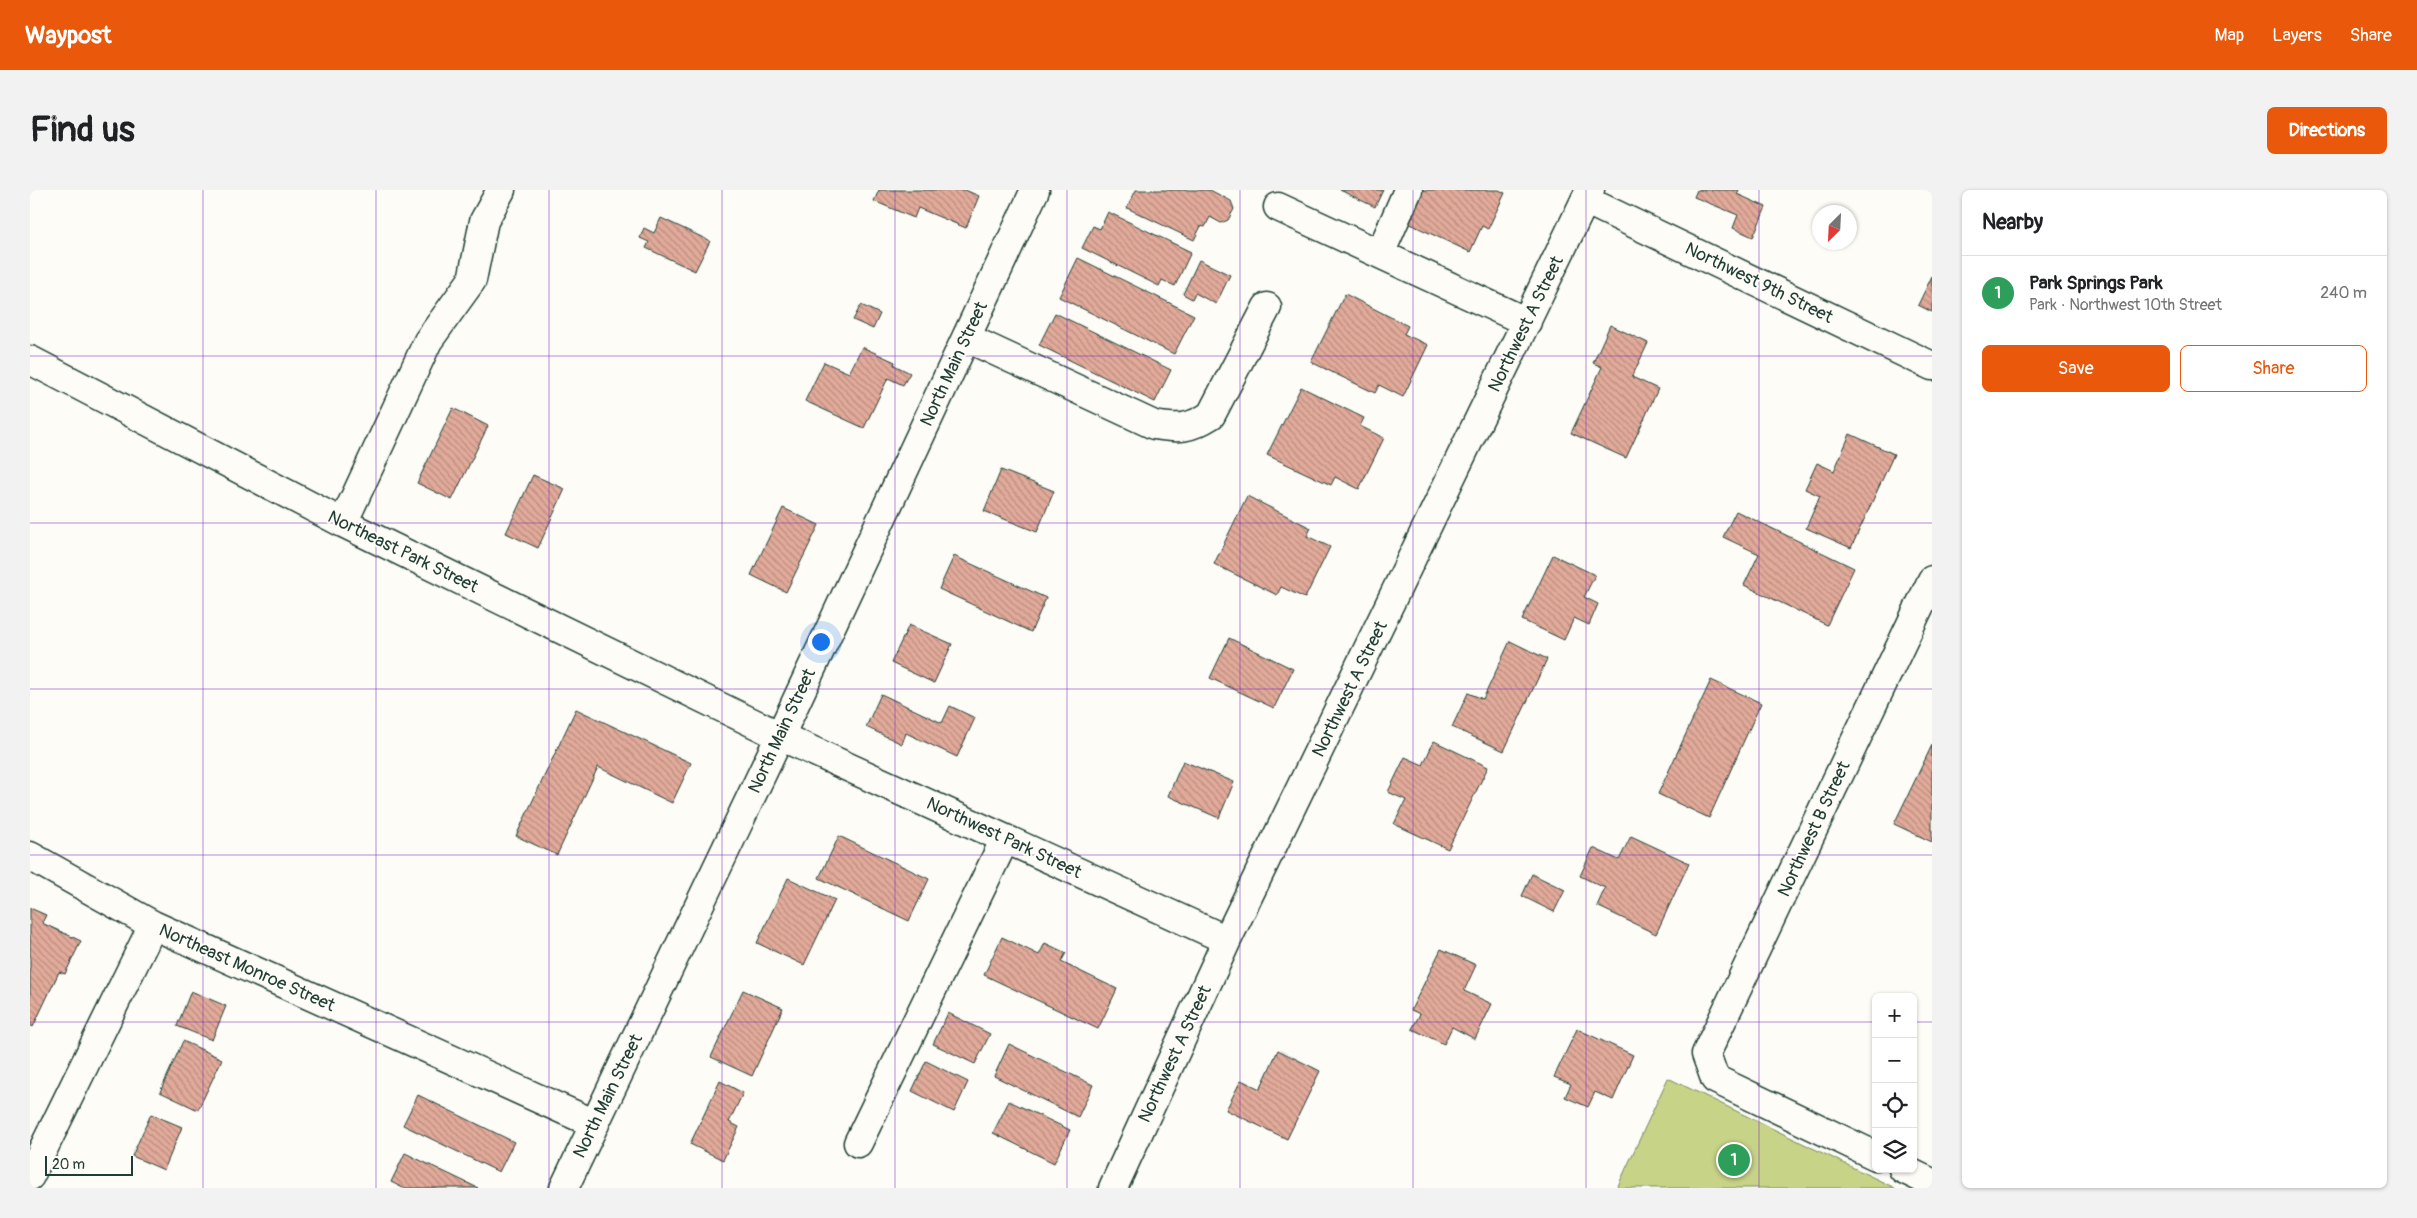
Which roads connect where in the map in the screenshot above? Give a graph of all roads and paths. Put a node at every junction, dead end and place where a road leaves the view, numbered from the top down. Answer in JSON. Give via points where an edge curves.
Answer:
{"nodes":[{"id":1,"x":501,"y":190,"type":"edge"},
{"id":2,"x":1035,"y":190,"type":"edge"},
{"id":3,"x":1408,"y":190,"type":"edge"},
{"id":4,"x":1588,"y":195,"type":"edge"},
{"id":5,"x":1278,"y":206,"type":"dead end"},
{"id":6,"x":1380,"y":254,"type":"junction"},
{"id":7,"x":1267,"y":307,"type":"dead end"},
{"id":8,"x":1527,"y":322,"type":"junction"},
{"id":9,"x":967,"y":338,"type":"junction"},
{"id":10,"x":30,"y":360,"type":"edge"},
{"id":11,"x":1932,"y":366,"type":"edge"},
{"id":12,"x":343,"y":522,"type":"junction"},
{"id":13,"x":1932,"y":580,"type":"edge"},
{"id":14,"x":780,"y":736,"type":"junction"},
{"id":15,"x":1005,"y":839,"type":"junction"},
{"id":16,"x":30,"y":856,"type":"edge"},
{"id":17,"x":153,"y":925,"type":"junction"},
{"id":18,"x":1228,"y":940,"type":"junction"},
{"id":19,"x":595,"y":1124,"type":"junction"},
{"id":20,"x":858,"y":1143,"type":"dead end"},
{"id":21,"x":1872,"y":1154,"type":"edge"},
{"id":22,"x":1911,"y":1173,"type":"edge"},
{"id":23,"x":30,"y":1176,"type":"edge"},
{"id":24,"x":1932,"y":1183,"type":"edge"},
{"id":25,"x":564,"y":1188,"type":"edge"},
{"id":26,"x":1113,"y":1188,"type":"edge"}],
"edges":[{"from":1,"to":12,"type":"street","via":[[484,221],[472,280],[428,341]]},
{"from":2,"to":9,"type":"street","name":"North Main Street"},
{"from":3,"to":6,"type":"street"},
{"from":4,"to":8,"type":"street","name":"Northwest A Street"},
{"from":4,"to":11,"type":"street","name":"Northwest 9th Street"},
{"from":5,"to":6,"type":"street"},
{"from":6,"to":8,"type":"street"},
{"from":7,"to":9,"type":"street","via":[[1211,415],[1195,425],[1176,428],[1154,424]]},
{"from":8,"to":18,"type":"street","name":"Northwest A Street"},
{"from":9,"to":14,"type":"street","name":"North Main Street"},
{"from":10,"to":12,"type":"street","name":"Northeast Park Street"},
{"from":12,"to":14,"type":"street","name":"Northeast Park Street"},
{"from":13,"to":21,"type":"street","name":"Northwest B Street","via":[[1706,1054],[1715,1079]]},
{"from":14,"to":15,"type":"street","name":"Northwest Park Street"},
{"from":14,"to":19,"type":"street","name":"North Main Street"},
{"from":15,"to":18,"type":"street","name":"Northwest Park Street"},
{"from":15,"to":20,"type":"street"},
{"from":16,"to":17,"type":"street"},
{"from":17,"to":19,"type":"street","name":"Northeast Monroe Street"},
{"from":17,"to":23,"type":"street","name":"Northeast Monroe Street"},
{"from":18,"to":26,"type":"street","name":"Northwest A Street"},
{"from":19,"to":25,"type":"street","name":"North Main Street"},
{"from":22,"to":24,"type":"street"}]}
